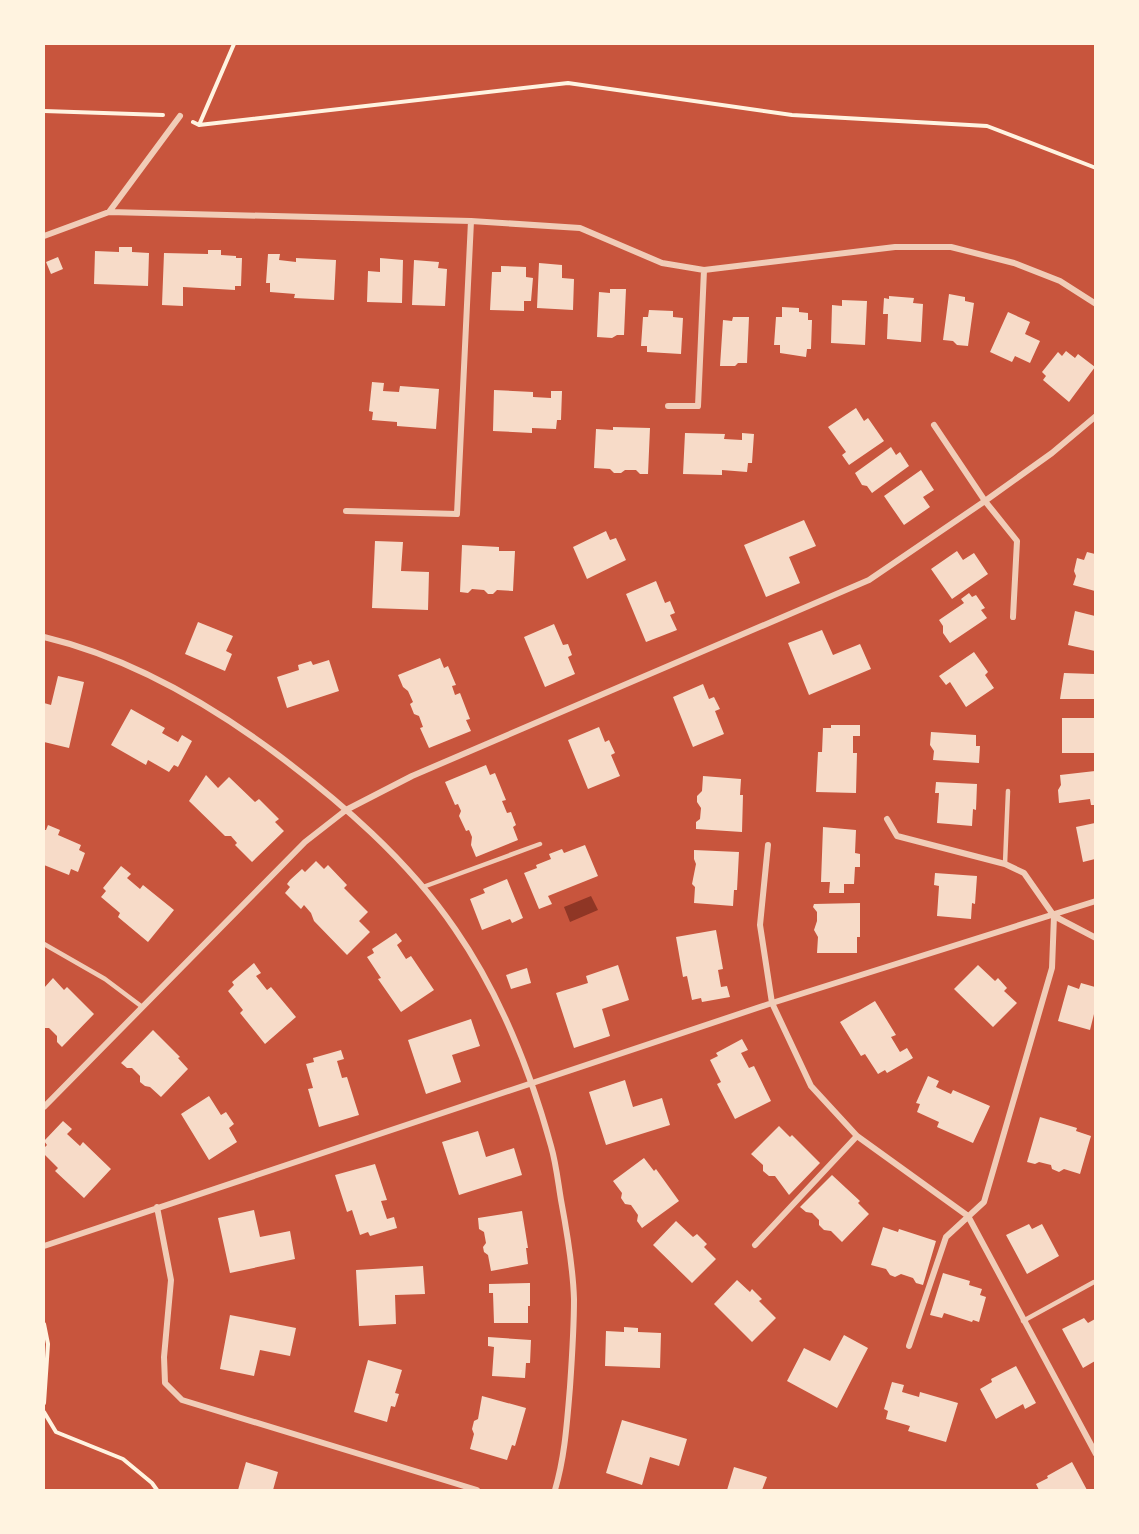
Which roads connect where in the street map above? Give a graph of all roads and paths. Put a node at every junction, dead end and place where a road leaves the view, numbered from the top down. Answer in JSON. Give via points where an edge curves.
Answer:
{"nodes":[{"id":1,"x":234,"y":44,"type":"edge"},
{"id":2,"x":44,"y":111,"type":"edge"},
{"id":3,"x":180,"y":116,"type":"junction"},
{"id":4,"x":199,"y":125,"type":"junction"},
{"id":5,"x":1095,"y":168,"type":"edge"},
{"id":6,"x":109,"y":212,"type":"junction"},
{"id":7,"x":471,"y":221,"type":"junction"},
{"id":8,"x":44,"y":236,"type":"edge"},
{"id":9,"x":704,"y":270,"type":"junction"},
{"id":10,"x":1095,"y":304,"type":"edge"},
{"id":11,"x":668,"y":406,"type":"dead end"},
{"id":12,"x":1095,"y":416,"type":"edge"},
{"id":13,"x":934,"y":425,"type":"dead end"},
{"id":14,"x":985,"y":501,"type":"junction"},
{"id":15,"x":346,"y":511,"type":"dead end"},
{"id":16,"x":1013,"y":617,"type":"dead end"},
{"id":17,"x":44,"y":637,"type":"edge"},
{"id":18,"x":1008,"y":791,"type":"dead end"},
{"id":19,"x":346,"y":810,"type":"junction"},
{"id":20,"x":887,"y":819,"type":"dead end"},
{"id":21,"x":540,"y":844,"type":"dead end"},
{"id":22,"x":768,"y":845,"type":"dead end"},
{"id":23,"x":1005,"y":864,"type":"junction"},
{"id":24,"x":423,"y":887,"type":"junction"},
{"id":25,"x":1095,"y":901,"type":"edge"},
{"id":26,"x":1054,"y":916,"type":"junction"},
{"id":27,"x":1095,"y":938,"type":"edge"},
{"id":28,"x":44,"y":944,"type":"edge"},
{"id":29,"x":772,"y":1003,"type":"junction"},
{"id":30,"x":141,"y":1006,"type":"junction"},
{"id":31,"x":531,"y":1084,"type":"junction"},
{"id":32,"x":44,"y":1107,"type":"edge"},
{"id":33,"x":857,"y":1136,"type":"junction"},
{"id":34,"x":157,"y":1206,"type":"junction"},
{"id":35,"x":968,"y":1216,"type":"junction"},
{"id":36,"x":755,"y":1245,"type":"dead end"},
{"id":37,"x":44,"y":1246,"type":"edge"},
{"id":38,"x":1094,"y":1282,"type":"edge"},
{"id":39,"x":1023,"y":1321,"type":"junction"},
{"id":40,"x":44,"y":1324,"type":"edge"},
{"id":41,"x":909,"y":1346,"type":"dead end"},
{"id":42,"x":44,"y":1403,"type":"edge"},
{"id":43,"x":44,"y":1412,"type":"edge"},
{"id":44,"x":1095,"y":1454,"type":"edge"},
{"id":45,"x":157,"y":1491,"type":"edge"},
{"id":46,"x":477,"y":1491,"type":"edge"},
{"id":47,"x":555,"y":1491,"type":"edge"}],
"edges":[{"from":1,"to":4,"type":"path"},
{"from":2,"to":3,"type":"path"},
{"from":3,"to":4,"type":"path"},
{"from":3,"to":6,"type":"street"},
{"from":4,"to":5,"type":"path","via":[[568,83],[792,115],[987,126]]},
{"from":6,"to":7,"type":"street"},
{"from":6,"to":8,"type":"street"},
{"from":7,"to":9,"type":"street","via":[[580,228],[662,263]]},
{"from":7,"to":15,"type":"street","via":[[457,514]]},
{"from":9,"to":10,"type":"street","via":[[895,247],[951,247],[1023,266],[1060,281]]},
{"from":9,"to":11,"type":"street","via":[[698,405]]},
{"from":12,"to":14,"type":"street"},
{"from":13,"to":14,"type":"street"},
{"from":14,"to":16,"type":"street","via":[[1017,541]]},
{"from":14,"to":19,"type":"street","via":[[869,580],[412,776]]},
{"from":17,"to":19,"type":"street","via":[[170,685],[230,720]]},
{"from":18,"to":23,"type":"lane"},
{"from":19,"to":24,"type":"street"},
{"from":19,"to":30,"type":"street","via":[[305,842]]},
{"from":20,"to":23,"type":"street","via":[[897,836]]},
{"from":21,"to":24,"type":"lane"},
{"from":22,"to":29,"type":"street","via":[[760,925]]},
{"from":23,"to":26,"type":"street","via":[[1024,873]]},
{"from":24,"to":31,"type":"street","via":[[456,930],[488,985],[512,1032]]},
{"from":25,"to":26,"type":"street"},
{"from":26,"to":27,"type":"street"},
{"from":26,"to":29,"type":"street"},
{"from":26,"to":35,"type":"street","via":[[1049,979],[984,1202]]},
{"from":28,"to":30,"type":"lane","via":[[105,979]]},
{"from":29,"to":31,"type":"street"},
{"from":29,"to":33,"type":"street","via":[[811,1086]]},
{"from":30,"to":32,"type":"street"},
{"from":31,"to":34,"type":"street"},
{"from":31,"to":47,"type":"street","via":[[551,1146],[567,1231],[574,1297],[566,1449]]},
{"from":33,"to":35,"type":"street"},
{"from":33,"to":36,"type":"street"},
{"from":34,"to":37,"type":"street"},
{"from":34,"to":46,"type":"street","via":[[171,1280],[165,1383],[182,1400]]},
{"from":35,"to":39,"type":"street"},
{"from":35,"to":41,"type":"street","via":[[946,1237]]},
{"from":38,"to":39,"type":"lane"},
{"from":39,"to":44,"type":"street"},
{"from":40,"to":42,"type":"path","via":[[48,1344]]},
{"from":43,"to":45,"type":"path","via":[[56,1432],[123,1459]]}]}
